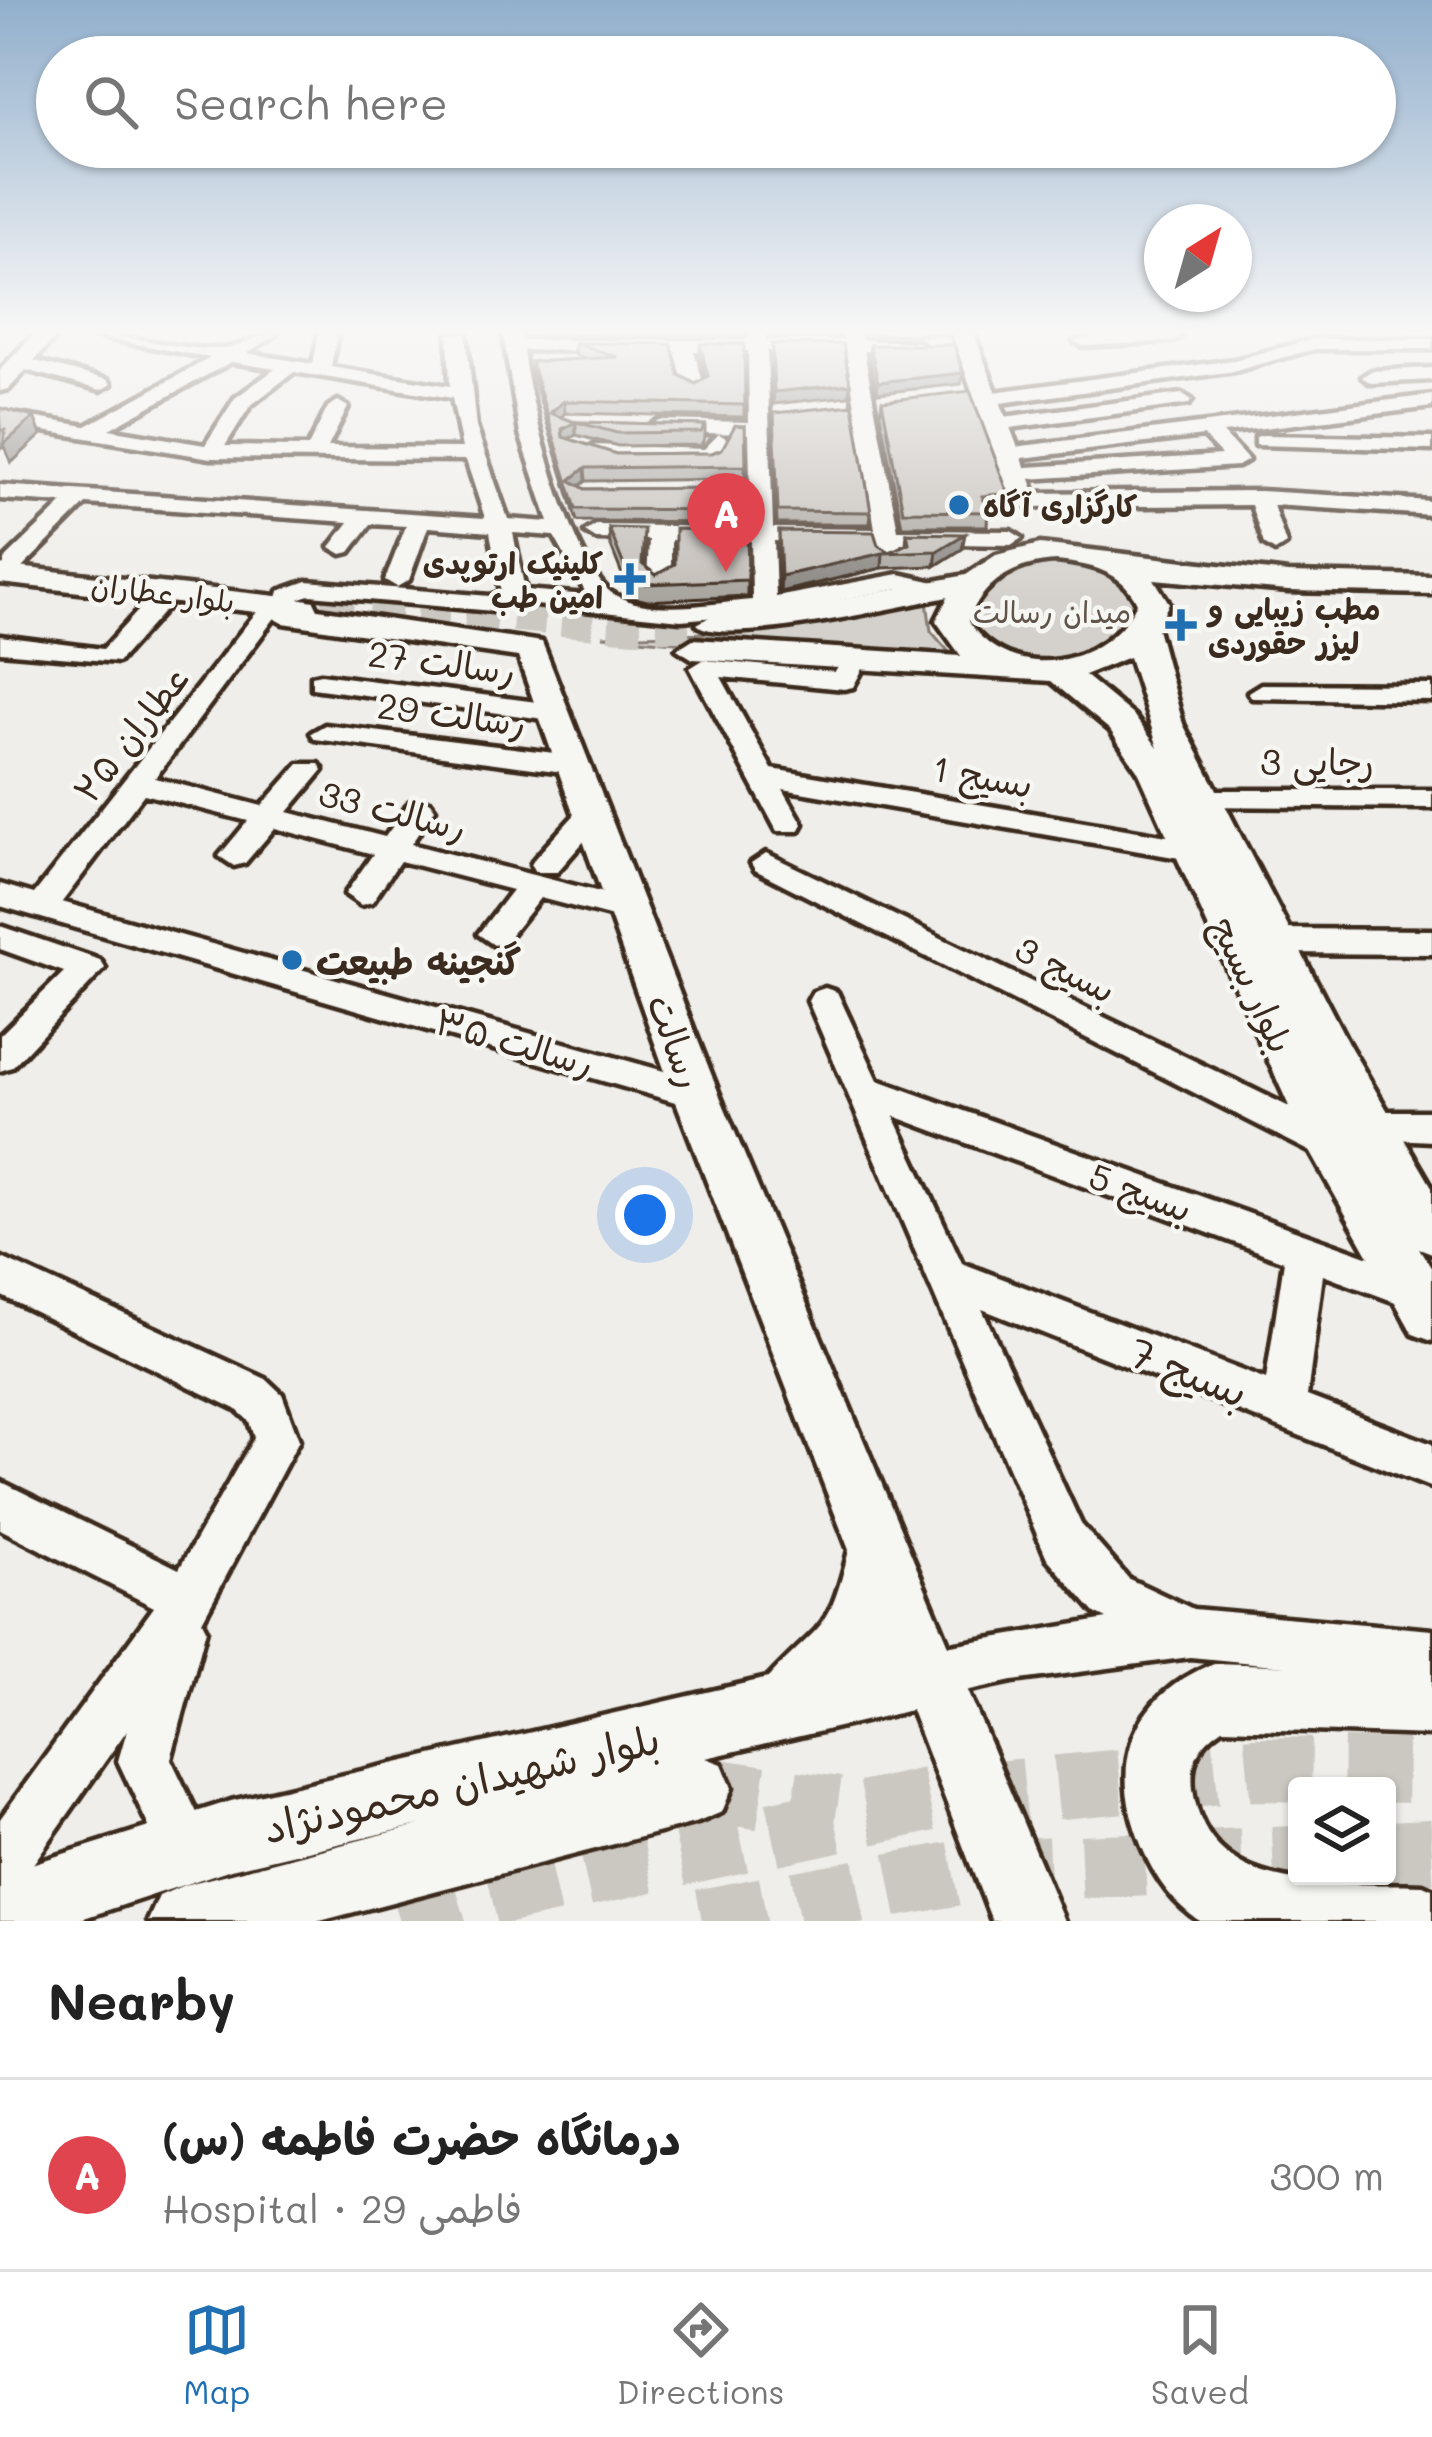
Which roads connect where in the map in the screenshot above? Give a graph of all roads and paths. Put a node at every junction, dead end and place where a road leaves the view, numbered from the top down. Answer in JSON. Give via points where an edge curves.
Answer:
{"nodes":[{"id":1,"x":28,"y":424,"type":"edge"},
{"id":2,"x":105,"y":424,"type":"edge"},
{"id":3,"x":229,"y":424,"type":"edge"},
{"id":4,"x":329,"y":424,"type":"edge"},
{"id":5,"x":466,"y":424,"type":"edge"},
{"id":6,"x":527,"y":424,"type":"edge"},
{"id":7,"x":745,"y":424,"type":"edge"},
{"id":8,"x":766,"y":424,"type":"edge"},
{"id":9,"x":859,"y":424,"type":"edge"},
{"id":10,"x":991,"y":424,"type":"edge"},
{"id":11,"x":1301,"y":424,"type":"edge"},
{"id":12,"x":644,"y":425,"type":"edge"},
{"id":13,"x":725,"y":428,"type":"junction"},
{"id":14,"x":84,"y":435,"type":"junction"},
{"id":15,"x":1218,"y":438,"type":"junction"},
{"id":16,"x":1432,"y":444,"type":"edge"},
{"id":17,"x":575,"y":445,"type":"edge"},
{"id":18,"x":211,"y":452,"type":"junction"},
{"id":19,"x":314,"y":454,"type":"junction"},
{"id":20,"x":473,"y":454,"type":"junction"},
{"id":21,"x":1015,"y":476,"type":"junction"},
{"id":22,"x":548,"y":482,"type":"junction"},
{"id":23,"x":485,"y":484,"type":"junction"},
{"id":24,"x":0,"y":491,"type":"edge"},
{"id":25,"x":80,"y":498,"type":"junction"},
{"id":26,"x":1260,"y":498,"type":"junction"},
{"id":27,"x":1432,"y":508,"type":"edge"},
{"id":28,"x":364,"y":517,"type":"junction"},
{"id":29,"x":420,"y":520,"type":"junction"},
{"id":30,"x":499,"y":524,"type":"junction"},
{"id":31,"x":567,"y":530,"type":"junction"},
{"id":32,"x":596,"y":532,"type":"dead end"},
{"id":33,"x":660,"y":536,"type":"junction"},
{"id":34,"x":759,"y":538,"type":"junction"},
{"id":35,"x":886,"y":539,"type":"junction"},
{"id":36,"x":1275,"y":544,"type":"dead end"},
{"id":37,"x":341,"y":548,"type":"dead end"},
{"id":38,"x":1007,"y":549,"type":"junction"},
{"id":39,"x":1112,"y":563,"type":"junction"},
{"id":40,"x":4,"y":568,"type":"edge"},
{"id":41,"x":1179,"y":573,"type":"junction"},
{"id":42,"x":397,"y":580,"type":"dead end"},
{"id":43,"x":659,"y":580,"type":"edge"},
{"id":44,"x":899,"y":581,"type":"junction"},
{"id":45,"x":976,"y":582,"type":"junction"},
{"id":46,"x":1432,"y":585,"type":"edge"},
{"id":47,"x":936,"y":589,"type":"junction"},
{"id":48,"x":169,"y":592,"type":"junction"},
{"id":49,"x":513,"y":596,"type":"junction"},
{"id":50,"x":1226,"y":599,"type":"junction"},
{"id":51,"x":282,"y":601,"type":"junction"},
{"id":52,"x":1432,"y":604,"type":"edge"},
{"id":53,"x":324,"y":605,"type":"tunnel mouth"},
{"id":54,"x":614,"y":605,"type":"junction"},
{"id":55,"x":764,"y":605,"type":"junction"},
{"id":56,"x":1146,"y":622,"type":"junction"},
{"id":57,"x":0,"y":644,"type":"edge"},
{"id":58,"x":853,"y":664,"type":"junction"},
{"id":59,"x":994,"y":664,"type":"junction"},
{"id":60,"x":1057,"y":669,"type":"junction"},
{"id":61,"x":321,"y":682,"type":"dead end"},
{"id":62,"x":1261,"y":692,"type":"dead end"},
{"id":63,"x":1432,"y":693,"type":"edge"},
{"id":64,"x":552,"y":712,"type":"junction"},
{"id":65,"x":1141,"y":716,"type":"junction"},
{"id":66,"x":325,"y":733,"type":"dead end"},
{"id":67,"x":571,"y":764,"type":"junction"},
{"id":68,"x":309,"y":770,"type":"dead end"},
{"id":69,"x":762,"y":776,"type":"junction"},
{"id":70,"x":138,"y":783,"type":"junction"},
{"id":71,"x":1202,"y":799,"type":"junction"},
{"id":72,"x":1432,"y":799,"type":"edge"},
{"id":73,"x":420,"y":809,"type":"dead end"},
{"id":74,"x":590,"y":816,"type":"junction"},
{"id":75,"x":266,"y":817,"type":"junction"},
{"id":76,"x":788,"y":824,"type":"dead end"},
{"id":77,"x":393,"y":849,"type":"junction"},
{"id":78,"x":1191,"y":850,"type":"junction"},
{"id":79,"x":234,"y":856,"type":"dead end"},
{"id":80,"x":766,"y":863,"type":"dead end"},
{"id":81,"x":540,"y":875,"type":"junction"},
{"id":82,"x":361,"y":894,"type":"dead end"},
{"id":83,"x":0,"y":895,"type":"edge"},
{"id":84,"x":42,"y":905,"type":"junction"},
{"id":85,"x":628,"y":910,"type":"junction"},
{"id":86,"x":494,"y":934,"type":"dead end"},
{"id":87,"x":0,"y":937,"type":"edge"},
{"id":88,"x":1274,"y":941,"type":"junction"},
{"id":89,"x":1432,"y":942,"type":"edge"},
{"id":90,"x":825,"y":1001,"type":"dead end"},
{"id":91,"x":0,"y":1058,"type":"edge"},
{"id":92,"x":865,"y":1090,"type":"junction"},
{"id":93,"x":696,"y":1094,"type":"junction"},
{"id":94,"x":1432,"y":1126,"type":"edge"},
{"id":95,"x":1349,"y":1135,"type":"junction"},
{"id":96,"x":1432,"y":1231,"type":"edge"},
{"id":97,"x":1306,"y":1251,"type":"junction"},
{"id":98,"x":0,"y":1276,"type":"edge"},
{"id":99,"x":947,"y":1276,"type":"junction"},
{"id":100,"x":1425,"y":1304,"type":"edge"},
{"id":101,"x":1284,"y":1408,"type":"junction"},
{"id":102,"x":1432,"y":1466,"type":"edge"},
{"id":103,"x":0,"y":1504,"type":"edge"},
{"id":104,"x":878,"y":1551,"type":"junction"},
{"id":105,"x":189,"y":1599,"type":"junction"},
{"id":106,"x":1191,"y":1633,"type":"junction"},
{"id":107,"x":1432,"y":1655,"type":"edge"},
{"id":108,"x":927,"y":1674,"type":"junction"},
{"id":109,"x":1432,"y":1703,"type":"edge"},
{"id":110,"x":776,"y":1709,"type":"junction"},
{"id":111,"x":698,"y":1788,"type":"tunnel mouth"},
{"id":112,"x":186,"y":1846,"type":"junction"},
{"id":113,"x":0,"y":1865,"type":"edge"},
{"id":114,"x":0,"y":1910,"type":"edge"},
{"id":115,"x":184,"y":1921,"type":"edge"},
{"id":116,"x":1028,"y":1921,"type":"edge"},
{"id":117,"x":1423,"y":1921,"type":"edge"}],
"edges":[{"from":1,"to":14,"type":"street"},
{"from":2,"to":14,"type":"street"},
{"from":3,"to":18,"type":"street"},
{"from":4,"to":19,"type":"street"},
{"from":5,"to":20,"type":"street"},
{"from":6,"to":22,"type":"street"},
{"from":7,"to":13,"type":"street"},
{"from":8,"to":34,"type":"street","via":[[748,489]]},
{"from":9,"to":35,"type":"street"},
{"from":10,"to":21,"type":"main road"},
{"from":11,"to":15,"type":"street"},
{"from":12,"to":13,"type":"street"},
{"from":13,"to":17,"type":"street","via":[[711,454],[617,456]]},
{"from":14,"to":18,"type":"street"},
{"from":15,"to":16,"type":"street"},
{"from":15,"to":21,"type":"street"},
{"from":15,"to":21,"type":"street","via":[[1238,460]]},
{"from":18,"to":19,"type":"street"},
{"from":19,"to":20,"type":"street"},
{"from":20,"to":23,"type":"street"},
{"from":21,"to":26,"type":"street"},
{"from":21,"to":38,"type":"main road"},
{"from":21,"to":39,"type":"main road"},
{"from":22,"to":23,"type":"street","via":[[515,497]]},
{"from":22,"to":31,"type":"street"},
{"from":23,"to":30,"type":"street"},
{"from":24,"to":25,"type":"street"},
{"from":25,"to":28,"type":"street"},
{"from":25,"to":40,"type":"street"},
{"from":26,"to":27,"type":"street"},
{"from":26,"to":36,"type":"street"},
{"from":28,"to":29,"type":"street"},
{"from":28,"to":37,"type":"street"},
{"from":29,"to":30,"type":"street"},
{"from":29,"to":42,"type":"street"},
{"from":30,"to":31,"type":"street"},
{"from":30,"to":49,"type":"street"},
{"from":31,"to":54,"type":"street","via":[[597,593]]},
{"from":32,"to":33,"type":"street"},
{"from":33,"to":34,"type":"street"},
{"from":33,"to":43,"type":"street"},
{"from":34,"to":35,"type":"street"},
{"from":34,"to":55,"type":"street"},
{"from":35,"to":38,"type":"street"},
{"from":35,"to":44,"type":"street"},
{"from":38,"to":39,"type":"main road"},
{"from":38,"to":45,"type":"main road"},
{"from":39,"to":41,"type":"main road"},
{"from":39,"to":56,"type":"main road","via":[[1145,582],[1154,603]]},
{"from":40,"to":48,"type":"main road","name":"بلوار عطاران"},
{"from":40,"to":51,"type":"main road","name":"بلوار عطاران"},
{"from":41,"to":46,"type":"main road"},
{"from":41,"to":50,"type":"main road","via":[[1161,583]]},
{"from":44,"to":47,"type":"street"},
{"from":44,"to":55,"type":"street"},
{"from":45,"to":47,"type":"main road"},
{"from":45,"to":59,"type":"main road","via":[[952,621],[969,649]]},
{"from":47,"to":58,"type":"main road","via":[[702,636]]},
{"from":48,"to":51,"type":"main road","name":"بلوار عطاران"},
{"from":48,"to":57,"type":"street","via":[[110,656]]},
{"from":49,"to":51,"type":"street","via":[[493,604],[307,588]]},
{"from":49,"to":54,"type":"street"},
{"from":50,"to":52,"type":"main road"},
{"from":50,"to":56,"type":"main road"},
{"from":51,"to":53,"type":"main road","name":"بلوار عطاران"},
{"from":51,"to":64,"type":"main road","name":"رسالت","via":[[283,614],[531,649]]},
{"from":51,"to":70,"type":"street","name":"عطاران ۲۵"},
{"from":54,"to":55,"type":"street","via":[[681,613]]},
{"from":56,"to":60,"type":"main road","via":[[1088,664]]},
{"from":56,"to":65,"type":"main road","name":"بلوار بسیج"},
{"from":58,"to":59,"type":"main road"},
{"from":58,"to":69,"type":"street","via":[[844,681],[703,668]]},
{"from":59,"to":60,"type":"main road"},
{"from":60,"to":65,"type":"main road","name":"بلوار بسیج"},
{"from":61,"to":64,"type":"street","name":"رسالت 27"},
{"from":62,"to":63,"type":"street"},
{"from":64,"to":67,"type":"main road","name":"رسالت"},
{"from":65,"to":71,"type":"main road","name":"بلوار بسیج"},
{"from":65,"to":78,"type":"main road","name":"بلوار بسیج"},
{"from":66,"to":67,"type":"street","name":"رسالت 29"},
{"from":67,"to":74,"type":"main road","name":"رسالت"},
{"from":68,"to":75,"type":"street"},
{"from":69,"to":76,"type":"street"},
{"from":69,"to":78,"type":"street","name":"بسیج 1"},
{"from":70,"to":75,"type":"street","name":"رسالت 33"},
{"from":70,"to":84,"type":"street","name":"عطاران ۲۵"},
{"from":71,"to":72,"type":"street","name":"رجایی 3"},
{"from":71,"to":88,"type":"main road","name":"بلوار بسیج"},
{"from":73,"to":77,"type":"street"},
{"from":74,"to":81,"type":"street"},
{"from":74,"to":85,"type":"main road","name":"رسالت"},
{"from":75,"to":77,"type":"street","name":"رسالت 33"},
{"from":75,"to":79,"type":"street"},
{"from":77,"to":81,"type":"street","name":"رسالت 33"},
{"from":77,"to":82,"type":"street"},
{"from":78,"to":95,"type":"main road","name":"بلوار بسیج"},
{"from":80,"to":95,"type":"street","name":"بسیج 3"},
{"from":81,"to":85,"type":"street","name":"رسالت 33"},
{"from":81,"to":86,"type":"street"},
{"from":83,"to":84,"type":"street","name":"رسالت ۳۵"},
{"from":84,"to":93,"type":"street","name":"رسالت ۳۵"},
{"from":85,"to":93,"type":"main road","name":"رسالت"},
{"from":87,"to":91,"type":"street","via":[[88,968]]},
{"from":88,"to":89,"type":"street"},
{"from":88,"to":95,"type":"main road","name":"بلوار بسیج"},
{"from":90,"to":92,"type":"street"},
{"from":92,"to":97,"type":"street","name":"بسیج 5"},
{"from":92,"to":99,"type":"street"},
{"from":93,"to":104,"type":"main road","name":"رسالت"},
{"from":94,"to":95,"type":"street"},
{"from":95,"to":96,"type":"main road","name":"بلوار بسیج"},
{"from":95,"to":100,"type":"main road","name":"بلوار بسیج"},
{"from":97,"to":100,"type":"street","name":"بسیج 5"},
{"from":97,"to":101,"type":"street"},
{"from":98,"to":105,"type":"street","via":[[214,1373],[267,1408],[277,1439]]},
{"from":99,"to":101,"type":"street","name":"بسیج 7"},
{"from":99,"to":106,"type":"street","via":[[1064,1541],[1112,1596]]},
{"from":101,"to":102,"type":"street","name":"بسیج 7"},
{"from":103,"to":105,"type":"street"},
{"from":104,"to":108,"type":"main road","name":"رسالت"},
{"from":104,"to":110,"type":"main road","via":[[857,1635],[829,1672]]},
{"from":105,"to":112,"type":"street","via":[[144,1761]]},
{"from":105,"to":113,"type":"street"},
{"from":106,"to":107,"type":"street"},
{"from":106,"to":108,"type":"street"},
{"from":108,"to":110,"type":"main road","name":"بلوار شهیدان محمودنژاد"},
{"from":108,"to":116,"type":"main road","name":"رسالت"},
{"from":109,"to":117,"type":"main road","via":[[1214,1695],[1189,1706],[1169,1729],[1156,1775],[1170,1832],[1201,1881],[1224,1898],[1279,1919]]},
{"from":110,"to":112,"type":"main road","name":"بلوار شهیدان محمودنژاد"},
{"from":111,"to":115,"type":"main road"},
{"from":112,"to":114,"type":"main road","name":"بلوار شهیدان محمودنژاد"}]}
